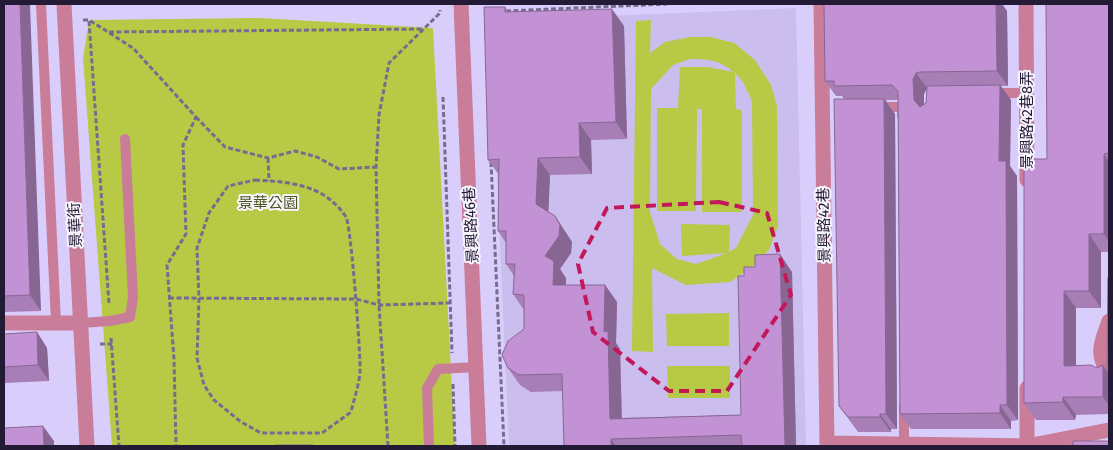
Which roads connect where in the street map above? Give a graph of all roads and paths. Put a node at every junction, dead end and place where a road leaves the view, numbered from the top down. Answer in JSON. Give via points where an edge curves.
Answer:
{"nodes":[{"id":1,"x":41,"y":4,"type":"edge"},
{"id":2,"x":64,"y":4,"type":"edge"},
{"id":3,"x":440,"y":4,"type":"edge"},
{"id":4,"x":461,"y":4,"type":"edge"},
{"id":5,"x":667,"y":4,"type":"edge"},
{"id":6,"x":822,"y":4,"type":"edge"},
{"id":7,"x":1026,"y":4,"type":"edge"},
{"id":8,"x":503,"y":12,"type":"edge"},
{"id":9,"x":440,"y":14,"type":"junction"},
{"id":10,"x":89,"y":20,"type":"junction"},
{"id":11,"x":64,"y":21,"type":"junction"},
{"id":12,"x":441,"y":24,"type":"dead end"},
{"id":13,"x":423,"y":28,"type":"junction"},
{"id":14,"x":109,"y":32,"type":"junction"},
{"id":15,"x":443,"y":93,"type":"dead end"},
{"id":16,"x":1027,"y":93,"type":"junction"},
{"id":17,"x":979,"y":94,"type":"edge"},
{"id":18,"x":862,"y":107,"type":"edge"},
{"id":19,"x":196,"y":117,"type":"junction"},
{"id":20,"x":902,"y":127,"type":"edge"},
{"id":21,"x":125,"y":139,"type":"dead end"},
{"id":22,"x":268,"y":158,"type":"junction"},
{"id":23,"x":491,"y":160,"type":"edge"},
{"id":24,"x":376,"y":168,"type":"junction"},
{"id":25,"x":269,"y":181,"type":"junction"},
{"id":26,"x":1027,"y":191,"type":"edge"},
{"id":27,"x":169,"y":298,"type":"junction"},
{"id":28,"x":199,"y":299,"type":"junction"},
{"id":29,"x":356,"y":299,"type":"junction"},
{"id":30,"x":450,"y":303,"type":"junction"},
{"id":31,"x":379,"y":305,"type":"junction"},
{"id":32,"x":1109,"y":321,"type":"edge"},
{"id":33,"x":110,"y":322,"type":"junction"},
{"id":34,"x":4,"y":323,"type":"edge"},
{"id":35,"x":56,"y":323,"type":"junction"},
{"id":36,"x":80,"y":323,"type":"junction"},
{"id":37,"x":477,"y":367,"type":"junction"},
{"id":38,"x":452,"y":368,"type":"junction"},
{"id":39,"x":1109,"y":376,"type":"edge"},
{"id":40,"x":1027,"y":378,"type":"edge"},
{"id":41,"x":904,"y":395,"type":"edge"},
{"id":42,"x":1109,"y":430,"type":"edge"},
{"id":43,"x":904,"y":444,"type":"junction"},
{"id":44,"x":827,"y":445,"type":"edge"},
{"id":45,"x":87,"y":446,"type":"edge"},
{"id":46,"x":119,"y":446,"type":"edge"},
{"id":47,"x":176,"y":446,"type":"edge"},
{"id":48,"x":388,"y":446,"type":"edge"},
{"id":49,"x":429,"y":446,"type":"edge"},
{"id":50,"x":455,"y":446,"type":"edge"},
{"id":51,"x":479,"y":446,"type":"edge"},
{"id":52,"x":504,"y":446,"type":"edge"},
{"id":53,"x":1027,"y":446,"type":"edge"}],
"edges":[{"from":1,"to":35,"type":"lane"},
{"from":2,"to":11,"type":"street","name":"景華街"},
{"from":3,"to":9,"type":"path"},
{"from":4,"to":37,"type":"street","name":"景興路46巷"},
{"from":5,"to":8,"type":"path"},
{"from":6,"to":44,"type":"street","name":"景興路42巷","via":[[828,108]]},
{"from":7,"to":16,"type":"street","name":"景興路42巷8弄"},
{"from":9,"to":12,"type":"path"},
{"from":9,"to":13,"type":"path"},
{"from":10,"to":11,"type":"path"},
{"from":10,"to":14,"type":"path"},
{"from":10,"to":33,"type":"path"},
{"from":11,"to":36,"type":"street","name":"景華街"},
{"from":13,"to":14,"type":"path"},
{"from":13,"to":24,"type":"path","via":[[389,63],[379,115]]},
{"from":14,"to":19,"type":"path","via":[[134,48]]},
{"from":15,"to":30,"type":"path"},
{"from":16,"to":17,"type":"lane"},
{"from":16,"to":26,"type":"street","name":"景興路42巷8弄"},
{"from":18,"to":20,"type":"lane","via":[[902,107]]},
{"from":19,"to":22,"type":"path","via":[[225,147]]},
{"from":19,"to":27,"type":"path","via":[[183,145],[186,234],[166,265]]},
{"from":21,"to":33,"type":"lane","via":[[133,297],[130,317]]},
{"from":22,"to":24,"type":"path","via":[[295,151],[339,169]]},
{"from":22,"to":25,"type":"path"},
{"from":23,"to":52,"type":"path"},
{"from":24,"to":31,"type":"path"},
{"from":25,"to":28,"type":"path","via":[[255,180],[228,186],[209,214],[197,248]]},
{"from":25,"to":29,"type":"path","via":[[316,189],[347,218]]},
{"from":27,"to":28,"type":"path"},
{"from":27,"to":47,"type":"path"},
{"from":28,"to":29,"type":"path"},
{"from":28,"to":29,"type":"path","via":[[197,358],[204,385],[214,400],[241,422],[261,433],[284,435],[322,433],[351,412],[360,372]]},
{"from":29,"to":31,"type":"path"},
{"from":30,"to":31,"type":"path"},
{"from":30,"to":38,"type":"path"},
{"from":31,"to":48,"type":"path"},
{"from":32,"to":39,"type":"street","via":[[1101,342],[1100,361]]},
{"from":33,"to":36,"type":"lane"},
{"from":33,"to":46,"type":"path"},
{"from":34,"to":35,"type":"street"},
{"from":35,"to":36,"type":"street"},
{"from":36,"to":45,"type":"street","name":"景華街"},
{"from":37,"to":38,"type":"lane"},
{"from":37,"to":51,"type":"street","name":"景興路46巷"},
{"from":38,"to":49,"type":"lane","via":[[438,369],[427,388]]},
{"from":38,"to":50,"type":"path"},
{"from":40,"to":53,"type":"street"},
{"from":41,"to":43,"type":"lane"},
{"from":42,"to":53,"type":"street"},
{"from":43,"to":44,"type":"street"},
{"from":43,"to":53,"type":"street"}]}
